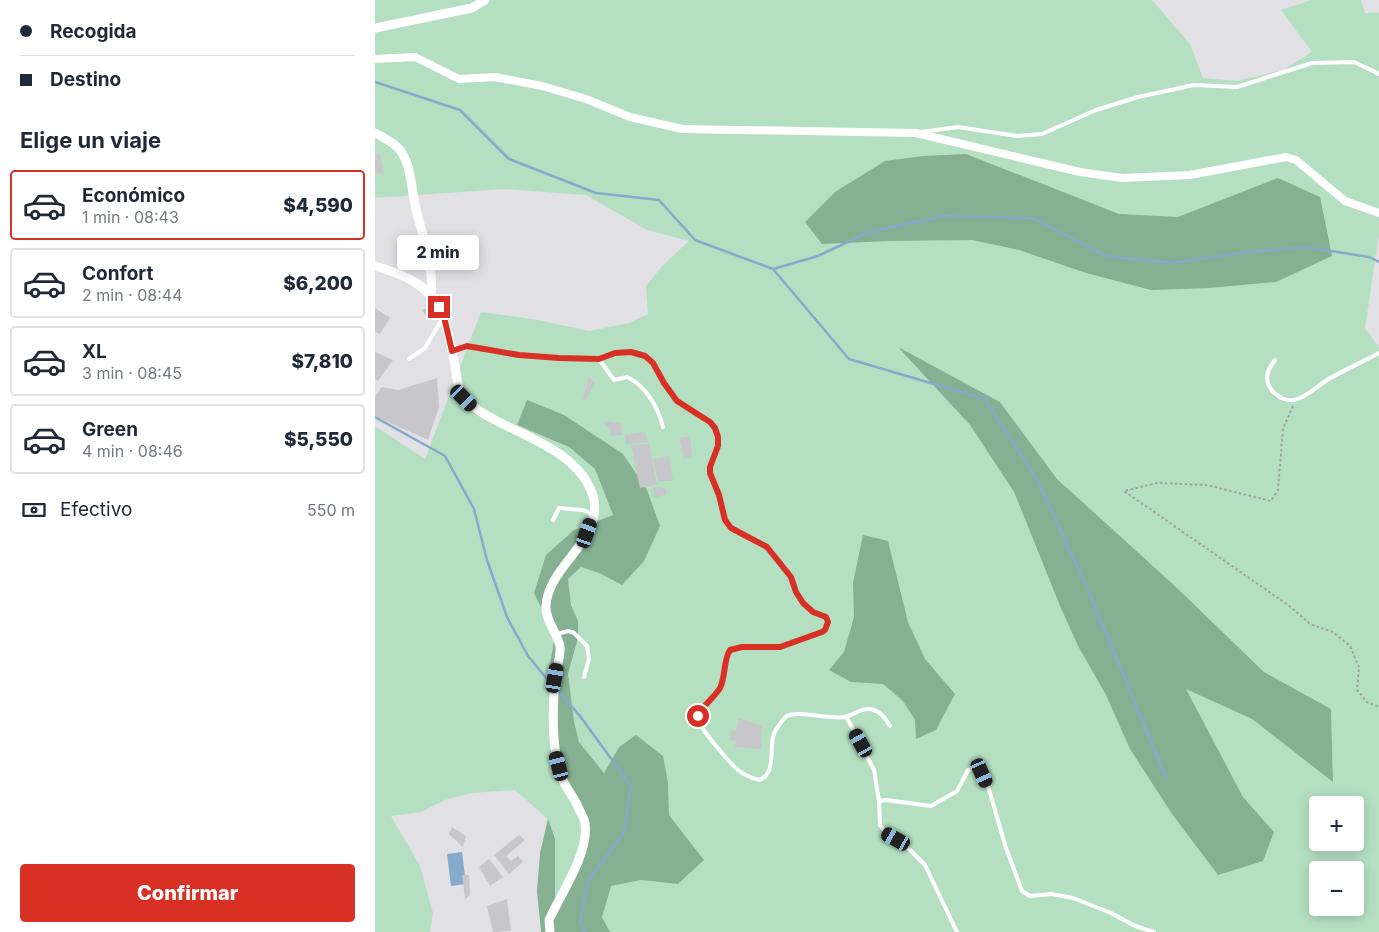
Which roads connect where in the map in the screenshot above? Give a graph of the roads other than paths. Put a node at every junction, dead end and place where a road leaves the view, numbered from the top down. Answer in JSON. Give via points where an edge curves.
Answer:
{"nodes":[{"id":1,"x":485,"y":0,"type":"edge"},
{"id":2,"x":375,"y":28,"type":"edge"},
{"id":3,"x":375,"y":58,"type":"edge"},
{"id":4,"x":1379,"y":74,"type":"edge"},
{"id":5,"x":916,"y":132,"type":"junction"},
{"id":6,"x":375,"y":133,"type":"edge"},
{"id":7,"x":1379,"y":213,"type":"edge"},
{"id":8,"x":375,"y":266,"type":"edge"},
{"id":9,"x":431,"y":295,"type":"junction"},
{"id":10,"x":444,"y":317,"type":"junction"},
{"id":11,"x":452,"y":351,"type":"junction"},
{"id":12,"x":1379,"y":353,"type":"edge"},
{"id":13,"x":409,"y":359,"type":"dead end"},
{"id":14,"x":599,"y":359,"type":"junction"},
{"id":15,"x":1275,"y":360,"type":"dead end"},
{"id":16,"x":663,"y":427,"type":"dead end"},
{"id":17,"x":594,"y":515,"type":"junction"},
{"id":18,"x":553,"y":520,"type":"dead end"},
{"id":19,"x":557,"y":634,"type":"junction"},
{"id":20,"x":584,"y":677,"type":"dead end"},
{"id":21,"x":846,"y":716,"type":"junction"},
{"id":22,"x":890,"y":726,"type":"dead end"},
{"id":23,"x":879,"y":801,"type":"junction"},
{"id":24,"x":550,"y":932,"type":"edge"},
{"id":25,"x":957,"y":932,"type":"edge"},
{"id":26,"x":1154,"y":932,"type":"edge"}],
"edges":[{"from":1,"to":2,"type":"street","via":[[472,8]]},
{"from":3,"to":5,"type":"street","via":[[415,58],[459,79],[495,77],[542,86],[630,117],[682,129]]},
{"from":4,"to":5,"type":"lane","via":[[1354,62],[1312,63],[1237,87],[1194,85],[1138,98],[1096,110],[1042,134],[1017,136],[958,128]]},
{"from":5,"to":7,"type":"street","via":[[1080,172],[1122,178],[1190,175],[1286,157],[1296,160],[1345,201]]},
{"from":6,"to":9,"type":"street","via":[[394,144],[408,166],[430,256]]},
{"from":8,"to":9,"type":"street","via":[[395,271]]},
{"from":9,"to":10,"type":"street"},
{"from":10,"to":11,"type":"street"},
{"from":10,"to":13,"type":"lane","via":[[425,348]]},
{"from":11,"to":14,"type":"lane","via":[[467,346],[519,355]]},
{"from":11,"to":17,"type":"street","via":[[458,386],[464,398],[476,410],[559,453],[575,466],[587,480],[594,498]]},
{"from":12,"to":15,"type":"lane","via":[[1295,400],[1281,398],[1269,384],[1267,378]]},
{"from":14,"to":16,"type":"lane","via":[[614,380],[627,377],[650,396]]},
{"from":14,"to":21,"type":"lane","via":[[623,352],[637,352],[645,356],[677,401],[710,422],[718,437],[718,446],[710,473],[725,520],[731,528],[767,547],[791,577],[803,603],[826,617],[828,622],[822,632],[780,647],[730,650],[719,689],[698,716],[703,730],[739,771],[759,780],[766,776],[771,766],[774,732],[785,717],[801,714]]},
{"from":17,"to":18,"type":"lane","via":[[583,510],[559,508]]},
{"from":17,"to":19,"type":"street","via":[[587,533],[553,580],[547,594],[545,608]]},
{"from":19,"to":20,"type":"lane","via":[[574,633],[587,646],[589,659]]},
{"from":19,"to":24,"type":"street","via":[[560,648],[555,678],[556,755],[562,778],[576,800],[585,824],[583,851],[549,920]]},
{"from":21,"to":22,"type":"lane","via":[[872,709],[883,714]]},
{"from":21,"to":23,"type":"lane","via":[[874,770]]},
{"from":23,"to":25,"type":"lane","via":[[880,825],[925,865]]},
{"from":23,"to":26,"type":"lane","via":[[931,806],[957,791],[968,770],[978,770],[988,786],[1022,891],[1030,896],[1051,894],[1073,898]]}]}
